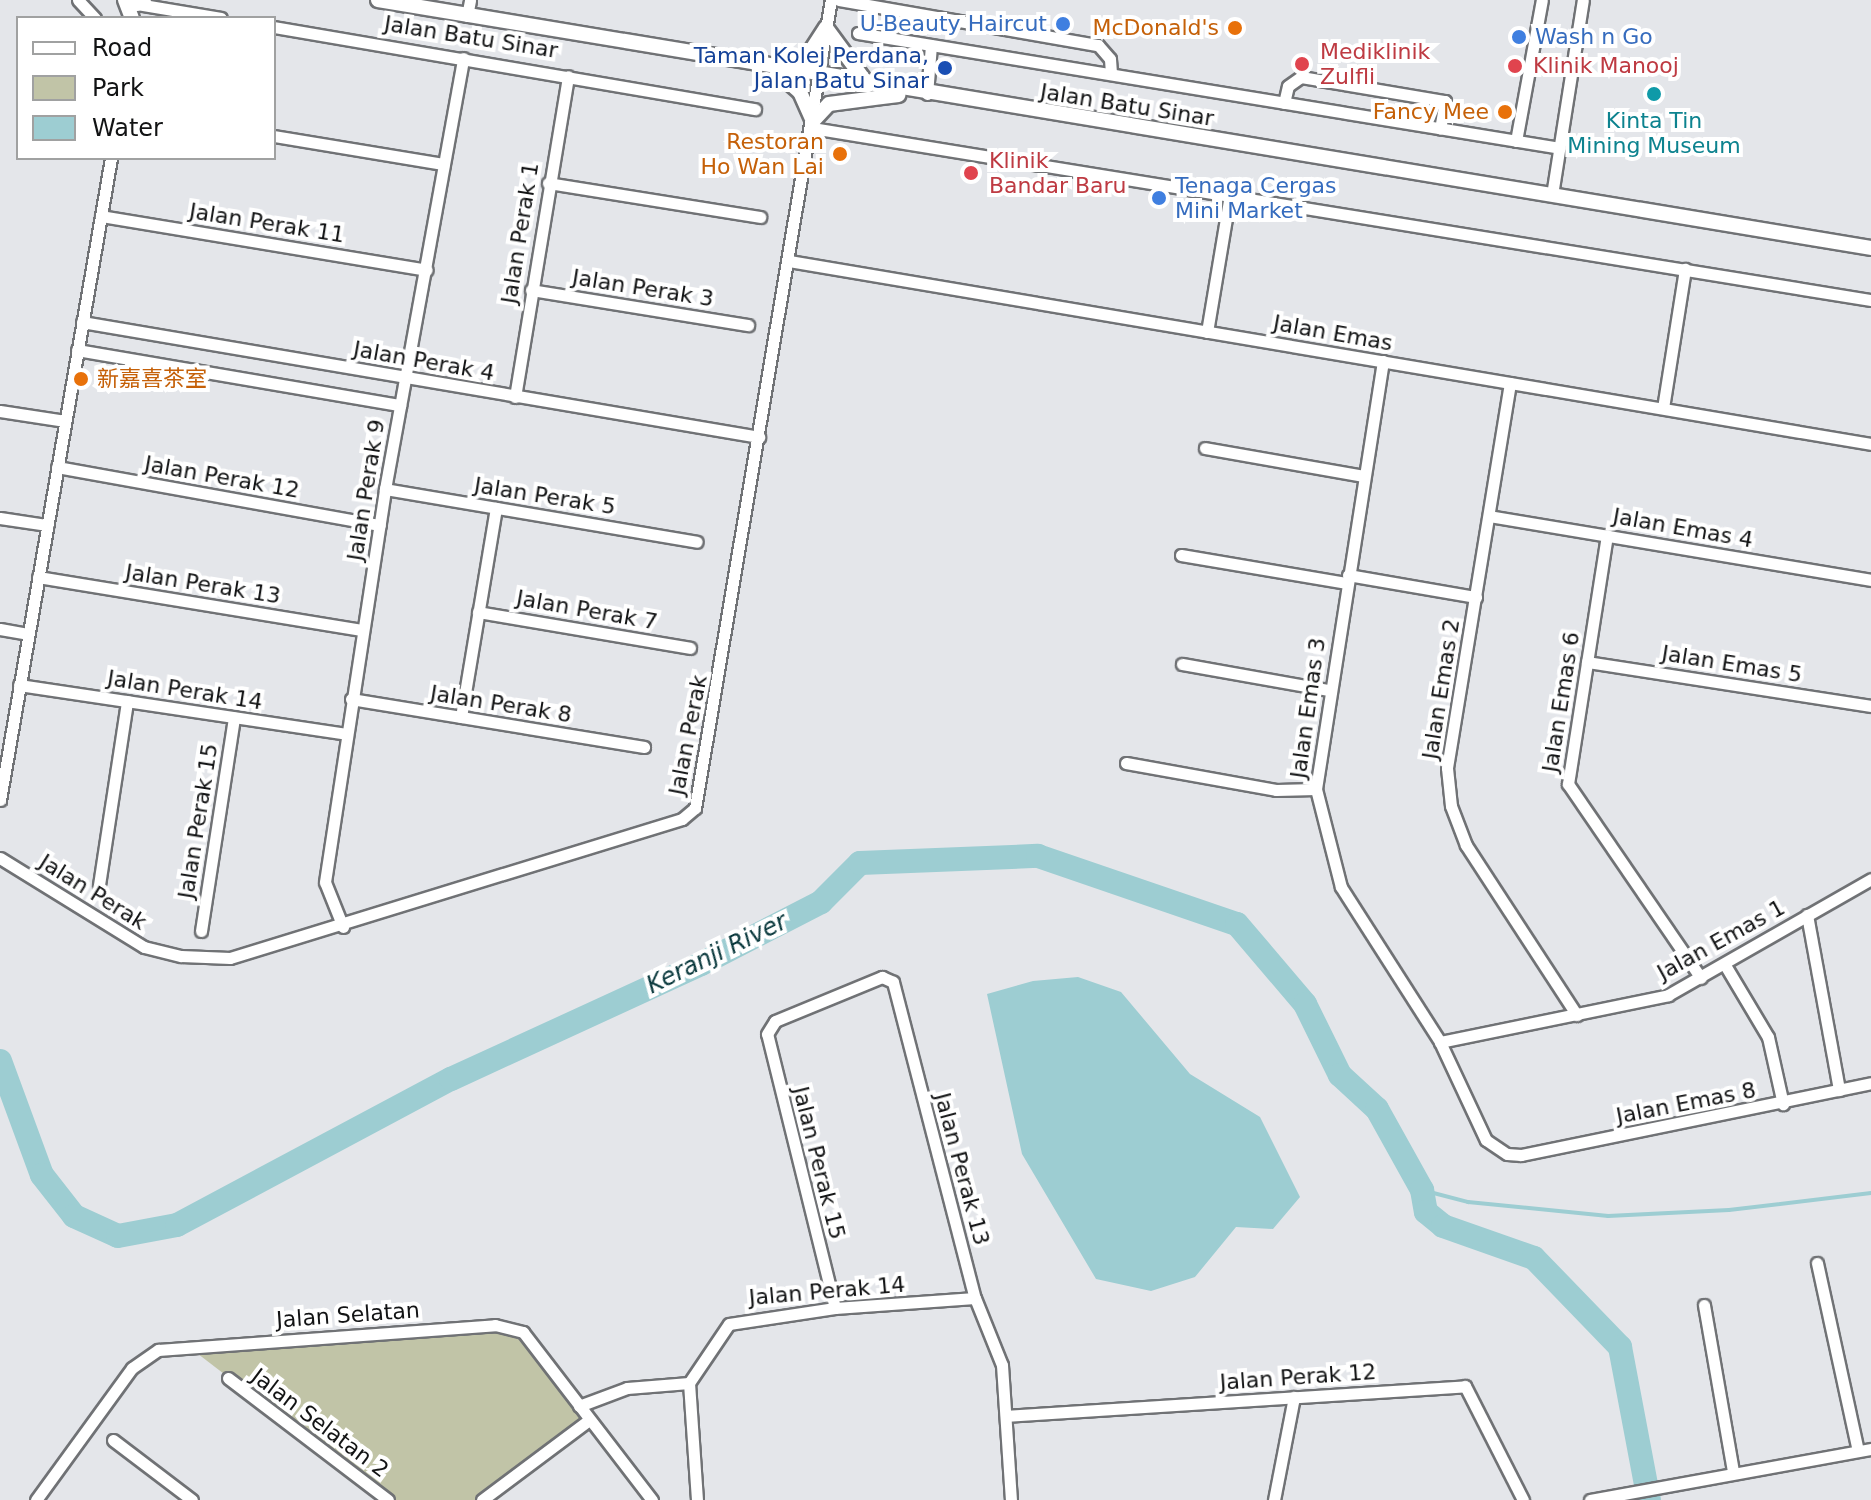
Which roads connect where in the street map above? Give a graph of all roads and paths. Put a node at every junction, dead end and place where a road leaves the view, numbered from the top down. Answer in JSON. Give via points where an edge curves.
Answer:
{"nodes":[{"id":1,"x":78,"y":0,"type":"edge"},
{"id":2,"x":378,"y":0,"type":"edge"},
{"id":3,"x":470,"y":0,"type":"edge"},
{"id":4,"x":831,"y":0,"type":"edge"},
{"id":5,"x":839,"y":0,"type":"edge"},
{"id":6,"x":1542,"y":0,"type":"edge"},
{"id":7,"x":1583,"y":0,"type":"edge"},
{"id":8,"x":135,"y":7,"type":"edge"},
{"id":9,"x":93,"y":16,"type":"edge"},
{"id":10,"x":205,"y":16,"type":"edge"},
{"id":11,"x":467,"y":16,"type":"junction"},
{"id":12,"x":276,"y":27,"type":"edge"},
{"id":13,"x":826,"y":28,"type":"junction"},
{"id":14,"x":858,"y":33,"type":"dead end"},
{"id":15,"x":931,"y":45,"type":"junction"},
{"id":16,"x":463,"y":58,"type":"junction"},
{"id":17,"x":773,"y":69,"type":"junction"},
{"id":18,"x":1111,"y":74,"type":"junction"},
{"id":19,"x":568,"y":76,"type":"junction"},
{"id":20,"x":819,"y":77,"type":"junction"},
{"id":21,"x":868,"y":85,"type":"junction"},
{"id":22,"x":920,"y":94,"type":"junction"},
{"id":23,"x":1284,"y":103,"type":"junction"},
{"id":24,"x":755,"y":109,"type":"dead end"},
{"id":25,"x":812,"y":124,"type":"junction"},
{"id":26,"x":1440,"y":129,"type":"junction"},
{"id":27,"x":276,"y":136,"type":"edge"},
{"id":28,"x":1516,"y":141,"type":"junction"},
{"id":29,"x":1560,"y":148,"type":"junction"},
{"id":30,"x":111,"y":160,"type":"edge"},
{"id":31,"x":444,"y":164,"type":"junction"},
{"id":32,"x":548,"y":183,"type":"junction"},
{"id":33,"x":1230,"y":195,"type":"junction"},
{"id":34,"x":1552,"y":195,"type":"junction"},
{"id":35,"x":101,"y":216,"type":"junction"},
{"id":36,"x":760,"y":217,"type":"dead end"},
{"id":37,"x":1871,"y":248,"type":"edge"},
{"id":38,"x":789,"y":261,"type":"junction"},
{"id":39,"x":1685,"y":269,"type":"junction"},
{"id":40,"x":427,"y":270,"type":"junction"},
{"id":41,"x":531,"y":290,"type":"junction"},
{"id":42,"x":1871,"y":300,"type":"edge"},
{"id":43,"x":82,"y":322,"type":"junction"},
{"id":44,"x":748,"y":325,"type":"dead end"},
{"id":45,"x":1207,"y":332,"type":"junction"},
{"id":46,"x":77,"y":350,"type":"junction"},
{"id":47,"x":1383,"y":361,"type":"junction"},
{"id":48,"x":405,"y":379,"type":"junction"},
{"id":49,"x":1510,"y":383,"type":"junction"},
{"id":50,"x":515,"y":397,"type":"junction"},
{"id":51,"x":400,"y":405,"type":"junction"},
{"id":52,"x":1663,"y":408,"type":"junction"},
{"id":53,"x":0,"y":411,"type":"edge"},
{"id":54,"x":65,"y":421,"type":"junction"},
{"id":55,"x":759,"y":437,"type":"junction"},
{"id":56,"x":1871,"y":444,"type":"edge"},
{"id":57,"x":1205,"y":448,"type":"dead end"},
{"id":58,"x":57,"y":467,"type":"junction"},
{"id":59,"x":1363,"y":476,"type":"junction"},
{"id":60,"x":385,"y":489,"type":"junction"},
{"id":61,"x":496,"y":508,"type":"junction"},
{"id":62,"x":1489,"y":516,"type":"junction"},
{"id":63,"x":0,"y":518,"type":"edge"},
{"id":64,"x":47,"y":525,"type":"junction"},
{"id":65,"x":380,"y":525,"type":"junction"},
{"id":66,"x":1607,"y":535,"type":"junction"},
{"id":67,"x":697,"y":542,"type":"dead end"},
{"id":68,"x":1181,"y":555,"type":"dead end"},
{"id":69,"x":38,"y":577,"type":"junction"},
{"id":70,"x":1347,"y":579,"type":"junction"},
{"id":71,"x":1871,"y":580,"type":"edge"},
{"id":72,"x":1476,"y":597,"type":"junction"},
{"id":73,"x":478,"y":612,"type":"junction"},
{"id":74,"x":0,"y":629,"type":"edge"},
{"id":75,"x":362,"y":630,"type":"junction"},
{"id":76,"x":28,"y":634,"type":"junction"},
{"id":77,"x":690,"y":648,"type":"dead end"},
{"id":78,"x":1587,"y":662,"type":"junction"},
{"id":79,"x":1182,"y":664,"type":"dead end"},
{"id":80,"x":19,"y":685,"type":"junction"},
{"id":81,"x":1328,"y":690,"type":"junction"},
{"id":82,"x":351,"y":699,"type":"junction"},
{"id":83,"x":127,"y":701,"type":"junction"},
{"id":84,"x":1871,"y":706,"type":"edge"},
{"id":85,"x":461,"y":717,"type":"junction"},
{"id":86,"x":234,"y":718,"type":"junction"},
{"id":87,"x":346,"y":734,"type":"junction"},
{"id":88,"x":644,"y":747,"type":"dead end"},
{"id":89,"x":1126,"y":763,"type":"dead end"},
{"id":90,"x":1316,"y":789,"type":"junction"},
{"id":91,"x":0,"y":800,"type":"edge"},
{"id":92,"x":0,"y":858,"type":"edge"},
{"id":93,"x":1871,"y":879,"type":"edge"},
{"id":94,"x":99,"y":885,"type":"dead end"},
{"id":95,"x":1807,"y":915,"type":"junction"},
{"id":96,"x":343,"y":927,"type":"junction"},
{"id":97,"x":201,"y":931,"type":"dead end"},
{"id":98,"x":1725,"y":965,"type":"junction"},
{"id":99,"x":1701,"y":978,"type":"junction"},
{"id":100,"x":1577,"y":1015,"type":"junction"},
{"id":101,"x":768,"y":1027,"type":"joint"},
{"id":102,"x":1440,"y":1042,"type":"junction"},
{"id":103,"x":1871,"y":1083,"type":"edge"},
{"id":104,"x":1839,"y":1090,"type":"junction"},
{"id":105,"x":1783,"y":1104,"type":"junction"},
{"id":106,"x":1507,"y":1154,"type":"joint"},
{"id":107,"x":1817,"y":1263,"type":"dead end"},
{"id":108,"x":975,"y":1298,"type":"junction"},
{"id":109,"x":1704,"y":1305,"type":"dead end"},
{"id":110,"x":835,"y":1308,"type":"junction"},
{"id":111,"x":228,"y":1378,"type":"dead end"},
{"id":112,"x":689,"y":1383,"type":"junction"},
{"id":113,"x":1294,"y":1397,"type":"junction"},
{"id":114,"x":579,"y":1406,"type":"junction"},
{"id":115,"x":1006,"y":1416,"type":"junction"},
{"id":116,"x":589,"y":1420,"type":"junction"},
{"id":117,"x":113,"y":1440,"type":"dead end"},
{"id":118,"x":1871,"y":1449,"type":"edge"},
{"id":119,"x":1858,"y":1451,"type":"junction"},
{"id":120,"x":1733,"y":1472,"type":"junction"},
{"id":121,"x":36,"y":1500,"type":"edge"},
{"id":122,"x":192,"y":1500,"type":"edge"},
{"id":123,"x":388,"y":1500,"type":"edge"},
{"id":124,"x":482,"y":1500,"type":"edge"},
{"id":125,"x":652,"y":1500,"type":"edge"},
{"id":126,"x":697,"y":1500,"type":"edge"},
{"id":127,"x":1011,"y":1500,"type":"edge"},
{"id":128,"x":1274,"y":1500,"type":"edge"},
{"id":129,"x":1523,"y":1500,"type":"edge"},
{"id":130,"x":1590,"y":1500,"type":"edge"}],
"edges":[{"from":1,"to":9,"type":"street"},
{"from":2,"to":11,"type":"street","name":"Jalan Batu Sinar"},
{"from":3,"to":11,"type":"street"},
{"from":4,"to":13,"type":"street","name":"Jalan Perak"},
{"from":5,"to":18,"type":"street","name":"Jalan Batu Sinar","via":[[1098,45],[1110,59]]},
{"from":6,"to":28,"type":"street"},
{"from":7,"to":29,"type":"street"},
{"from":8,"to":10,"type":"street"},
{"from":11,"to":17,"type":"street","name":"Jalan Batu Sinar"},
{"from":12,"to":16,"type":"street","name":"Jalan Batu Sinar"},
{"from":13,"to":17,"type":"street","via":[[805,60]]},
{"from":13,"to":20,"type":"street","name":"Jalan Perak"},
{"from":13,"to":21,"type":"street"},
{"from":14,"to":15,"type":"street"},
{"from":15,"to":18,"type":"street"},
{"from":15,"to":22,"type":"street"},
{"from":16,"to":19,"type":"street","name":"Jalan Batu Sinar"},
{"from":16,"to":31,"type":"street","name":"Jalan Perak 9"},
{"from":17,"to":20,"type":"street","name":"Jalan Batu Sinar"},
{"from":17,"to":25,"type":"street","via":[[800,92]]},
{"from":18,"to":23,"type":"street","name":"Jalan Batu Sinar"},
{"from":19,"to":24,"type":"street","name":"Jalan Batu Sinar"},
{"from":19,"to":32,"type":"street","name":"Jalan Perak 1"},
{"from":20,"to":21,"type":"street","name":"Jalan Batu Sinar"},
{"from":20,"to":25,"type":"street","name":"Jalan Perak"},
{"from":21,"to":22,"type":"street","name":"Jalan Batu Sinar"},
{"from":22,"to":25,"type":"street","via":[[829,104]]},
{"from":22,"to":34,"type":"street","name":"Jalan Batu Sinar"},
{"from":23,"to":26,"type":"street","name":"Jalan Batu Sinar"},
{"from":23,"to":26,"type":"street","via":[[1288,86],[1301,77],[1416,96],[1445,101]]},
{"from":25,"to":33,"type":"street"},
{"from":25,"to":38,"type":"street","name":"Jalan Perak"},
{"from":26,"to":28,"type":"street","name":"Jalan Batu Sinar"},
{"from":27,"to":31,"type":"street"},
{"from":28,"to":29,"type":"street","name":"Jalan Batu Sinar"},
{"from":29,"to":34,"type":"street"},
{"from":30,"to":35,"type":"street"},
{"from":31,"to":40,"type":"street","name":"Jalan Perak 9"},
{"from":32,"to":36,"type":"street"},
{"from":32,"to":41,"type":"street","name":"Jalan Perak 1"},
{"from":33,"to":39,"type":"street"},
{"from":33,"to":45,"type":"street"},
{"from":34,"to":37,"type":"street","name":"Jalan Batu Sinar"},
{"from":35,"to":40,"type":"street","name":"Jalan Perak 11"},
{"from":35,"to":43,"type":"street"},
{"from":38,"to":45,"type":"street","name":"Jalan Emas"},
{"from":38,"to":55,"type":"street","name":"Jalan Perak"},
{"from":39,"to":42,"type":"street"},
{"from":39,"to":52,"type":"street"},
{"from":40,"to":48,"type":"street","name":"Jalan Perak 9"},
{"from":41,"to":44,"type":"street","name":"Jalan Perak 3"},
{"from":41,"to":50,"type":"street","name":"Jalan Perak 1"},
{"from":43,"to":46,"type":"street"},
{"from":43,"to":48,"type":"street","name":"Jalan Perak 4"},
{"from":45,"to":47,"type":"street","name":"Jalan Emas"},
{"from":46,"to":51,"type":"street"},
{"from":46,"to":54,"type":"street"},
{"from":47,"to":49,"type":"street","name":"Jalan Emas"},
{"from":47,"to":59,"type":"street","name":"Jalan Emas 3"},
{"from":48,"to":50,"type":"street","name":"Jalan Perak 4"},
{"from":48,"to":51,"type":"street","name":"Jalan Perak 9"},
{"from":49,"to":52,"type":"street","name":"Jalan Emas"},
{"from":49,"to":62,"type":"street","name":"Jalan Emas 2"},
{"from":50,"to":55,"type":"street","name":"Jalan Perak 4"},
{"from":51,"to":60,"type":"street","name":"Jalan Perak 9"},
{"from":52,"to":56,"type":"street","name":"Jalan Emas"},
{"from":53,"to":54,"type":"street"},
{"from":54,"to":58,"type":"street"},
{"from":55,"to":96,"type":"street","name":"Jalan Perak","via":[[695,808],[682,819]]},
{"from":57,"to":59,"type":"street"},
{"from":58,"to":64,"type":"street"},
{"from":58,"to":65,"type":"street","name":"Jalan Perak 12"},
{"from":59,"to":70,"type":"street","name":"Jalan Emas 3"},
{"from":60,"to":61,"type":"street","name":"Jalan Perak 5"},
{"from":60,"to":65,"type":"street","name":"Jalan Perak 9"},
{"from":61,"to":67,"type":"street","name":"Jalan Perak 5"},
{"from":61,"to":73,"type":"street"},
{"from":62,"to":66,"type":"street","name":"Jalan Emas 4"},
{"from":62,"to":72,"type":"street","name":"Jalan Emas 2"},
{"from":63,"to":64,"type":"street"},
{"from":64,"to":69,"type":"street"},
{"from":65,"to":75,"type":"street","name":"Jalan Perak 9"},
{"from":66,"to":71,"type":"street","name":"Jalan Emas 4"},
{"from":66,"to":78,"type":"street","name":"Jalan Emas 6"},
{"from":68,"to":70,"type":"street"},
{"from":69,"to":75,"type":"street","name":"Jalan Perak 13"},
{"from":69,"to":76,"type":"street"},
{"from":70,"to":72,"type":"street"},
{"from":70,"to":81,"type":"street","name":"Jalan Emas 3"},
{"from":72,"to":100,"type":"street","name":"Jalan Emas 2","via":[[1447,768],[1454,822]]},
{"from":73,"to":77,"type":"street","name":"Jalan Perak 7"},
{"from":73,"to":85,"type":"street"},
{"from":74,"to":76,"type":"street"},
{"from":75,"to":82,"type":"street","name":"Jalan Perak 9"},
{"from":76,"to":80,"type":"street"},
{"from":78,"to":84,"type":"street","name":"Jalan Emas 5"},
{"from":78,"to":99,"type":"street","name":"Jalan Emas 6","via":[[1568,784]]},
{"from":79,"to":81,"type":"street"},
{"from":80,"to":83,"type":"street","name":"Jalan Perak 14"},
{"from":80,"to":91,"type":"street"},
{"from":81,"to":90,"type":"street","name":"Jalan Emas 3"},
{"from":82,"to":85,"type":"street","name":"Jalan Perak 8"},
{"from":82,"to":87,"type":"street","name":"Jalan Perak 9"},
{"from":83,"to":86,"type":"street","name":"Jalan Perak 14"},
{"from":83,"to":94,"type":"street"},
{"from":85,"to":88,"type":"street","name":"Jalan Perak 8"},
{"from":86,"to":87,"type":"street","name":"Jalan Perak 14"},
{"from":86,"to":97,"type":"street","name":"Jalan Perak 15"},
{"from":87,"to":96,"type":"street","name":"Jalan Perak 9","via":[[325,882]]},
{"from":89,"to":90,"type":"street","via":[[1276,790]]},
{"from":90,"to":102,"type":"street","name":"Jalan Emas 3","via":[[1341,887]]},
{"from":92,"to":96,"type":"street","name":"Jalan Perak","via":[[144,947],[181,956],[230,958]]},
{"from":93,"to":95,"type":"street","name":"Jalan Emas 1"},
{"from":95,"to":98,"type":"street","name":"Jalan Emas 1"},
{"from":95,"to":104,"type":"street"},
{"from":98,"to":99,"type":"street","name":"Jalan Emas 1"},
{"from":98,"to":105,"type":"street","via":[[1768,1037]]},
{"from":99,"to":100,"type":"street","name":"Jalan Emas 1","via":[[1668,995]]},
{"from":100,"to":102,"type":"street","name":"Jalan Emas 1"},
{"from":101,"to":108,"type":"street","name":"Jalan Perak 13","via":[[882,977],[893,982]]},
{"from":101,"to":110,"type":"street","name":"Jalan Perak 15"},
{"from":102,"to":106,"type":"street","name":"Jalan Emas 3","via":[[1486,1140]]},
{"from":103,"to":104,"type":"street","name":"Jalan Emas 8"},
{"from":104,"to":105,"type":"street","name":"Jalan Emas 8"},
{"from":105,"to":106,"type":"street","name":"Jalan Emas 8"},
{"from":107,"to":119,"type":"street"},
{"from":108,"to":110,"type":"street","name":"Jalan Perak 14"},
{"from":108,"to":115,"type":"street","name":"Jalan Perak 13","via":[[1002,1365]]},
{"from":109,"to":120,"type":"street"},
{"from":110,"to":112,"type":"street","name":"Jalan Perak 14","via":[[729,1324]]},
{"from":111,"to":123,"type":"street","name":"Jalan Selatan 2"},
{"from":112,"to":114,"type":"street","via":[[627,1388]]},
{"from":112,"to":126,"type":"street"},
{"from":113,"to":115,"type":"street","name":"Jalan Perak 12"},
{"from":113,"to":128,"type":"street"},
{"from":113,"to":129,"type":"street","name":"Jalan Perak 12","via":[[1465,1386]]},
{"from":114,"to":116,"type":"street","name":"Jalan Selatan"},
{"from":114,"to":121,"type":"street","name":"Jalan Selatan","via":[[523,1332],[495,1325],[158,1350],[132,1368]]},
{"from":115,"to":127,"type":"street","name":"Jalan Perak 13"},
{"from":116,"to":124,"type":"street"},
{"from":116,"to":125,"type":"street","name":"Jalan Selatan"},
{"from":117,"to":122,"type":"street"},
{"from":118,"to":119,"type":"street"},
{"from":119,"to":120,"type":"street"},
{"from":120,"to":130,"type":"street"}]}
